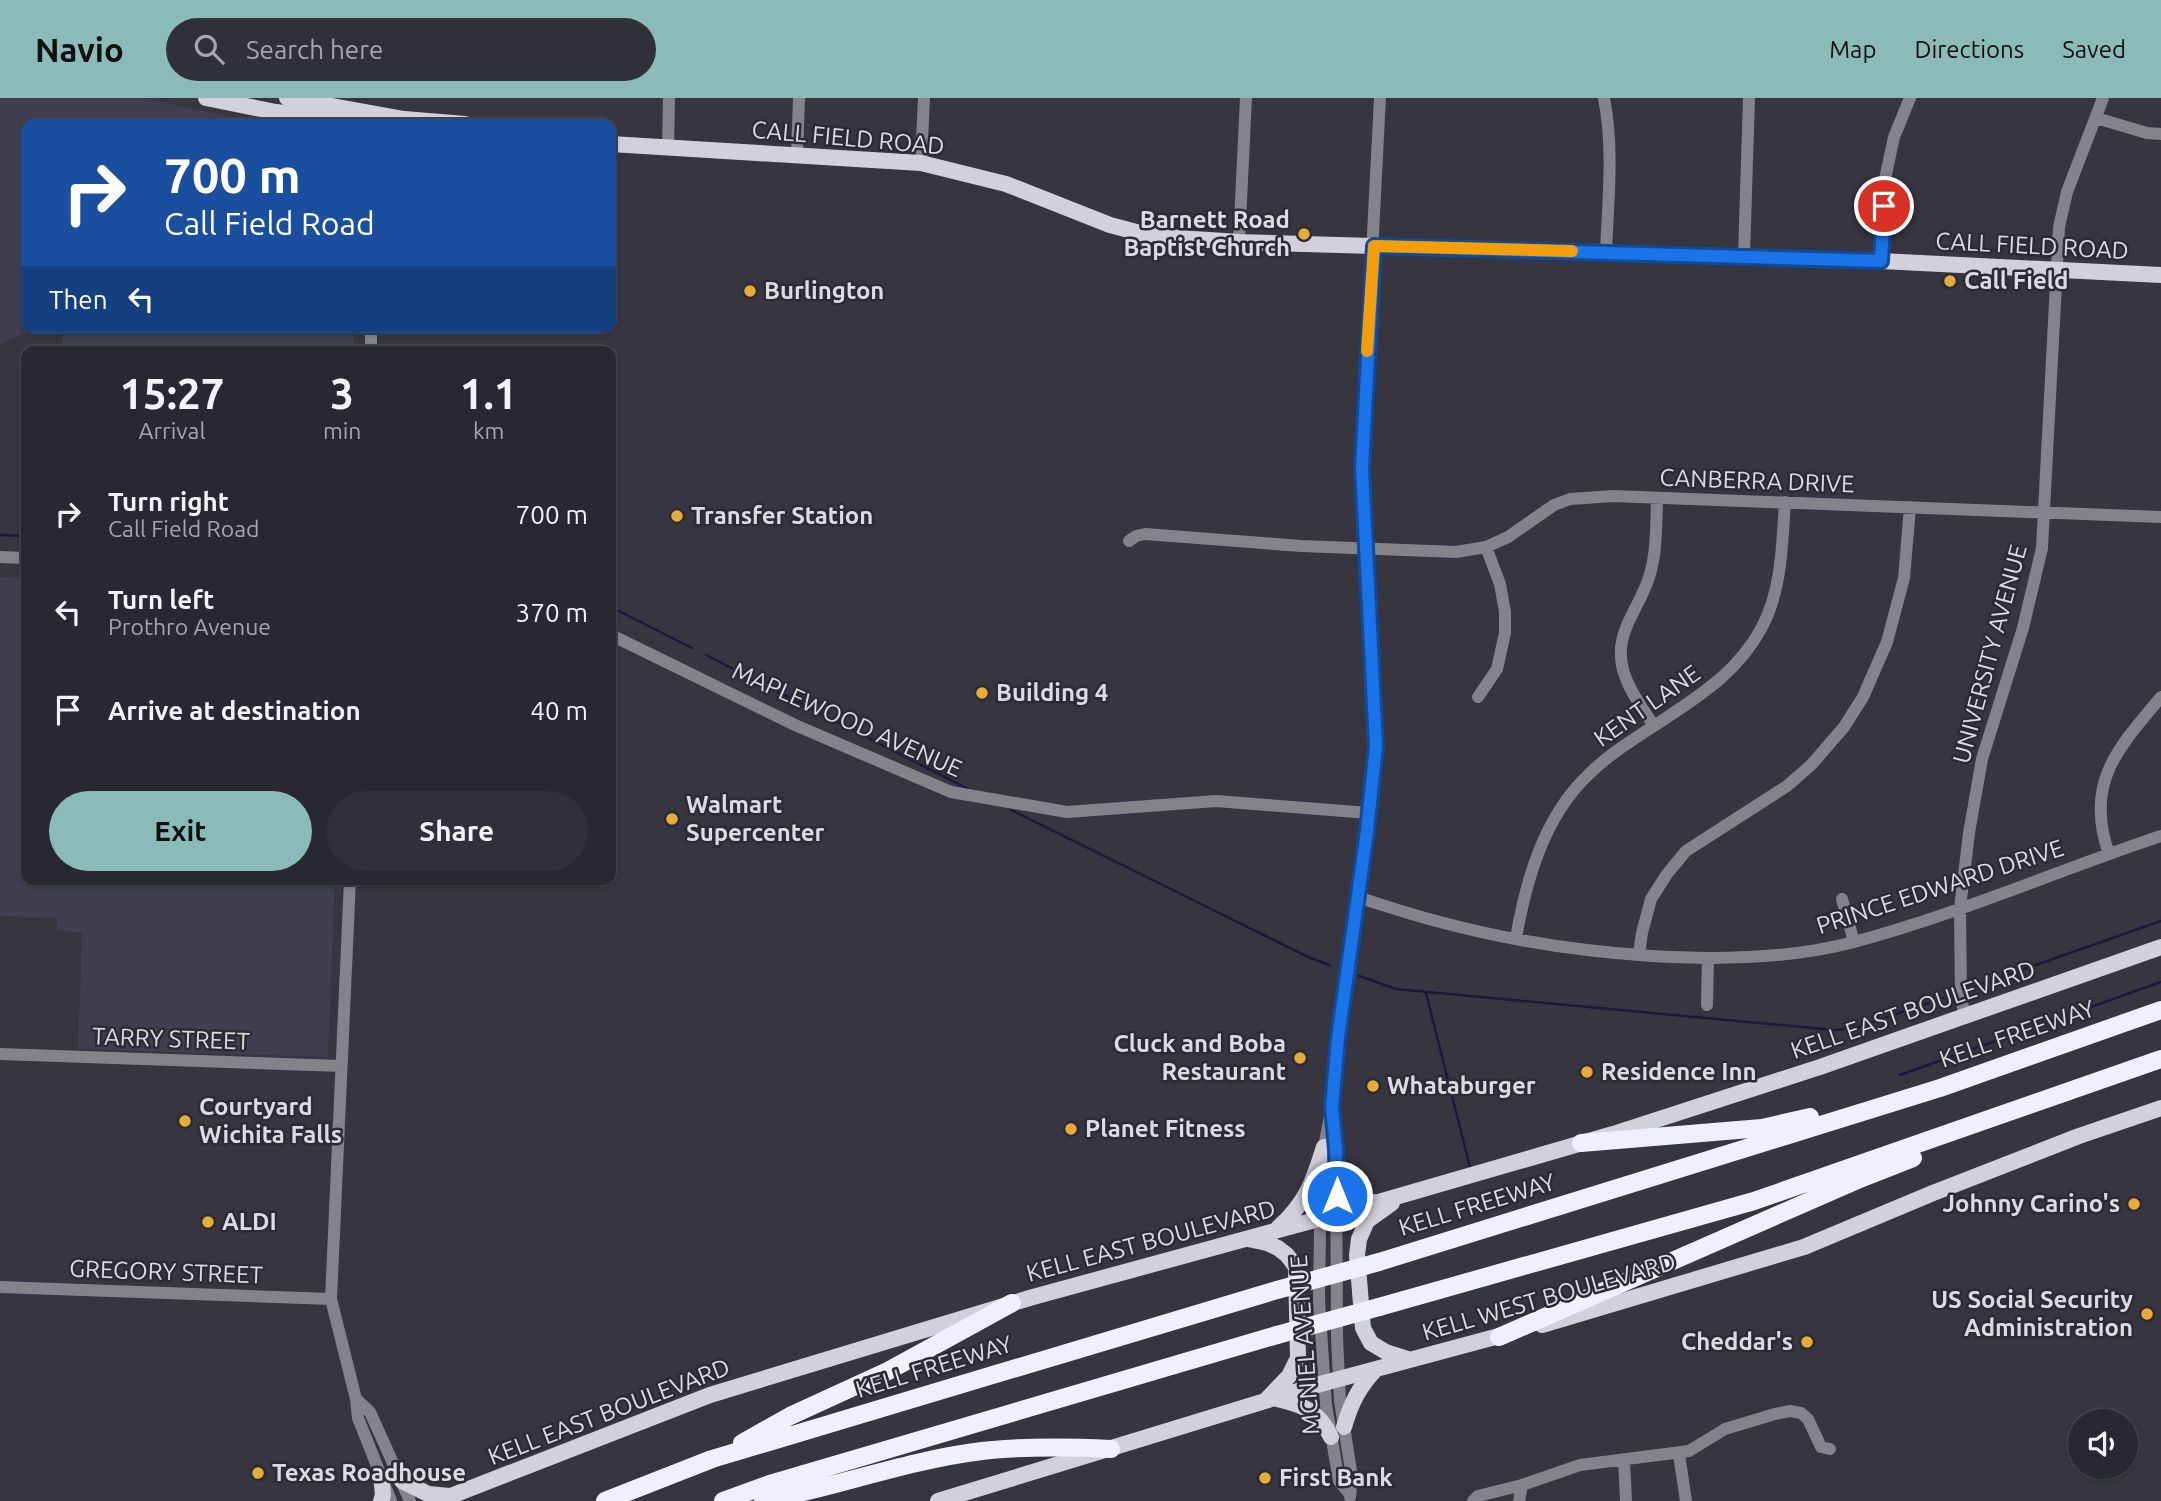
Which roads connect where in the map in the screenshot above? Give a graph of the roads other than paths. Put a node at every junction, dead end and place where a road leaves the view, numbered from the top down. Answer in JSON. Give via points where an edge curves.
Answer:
{"nodes":[{"id":1,"x":206,"y":98,"type":"edge"},
{"id":2,"x":669,"y":98,"type":"edge"},
{"id":3,"x":799,"y":98,"type":"edge"},
{"id":4,"x":924,"y":98,"type":"edge"},
{"id":5,"x":1246,"y":98,"type":"edge"},
{"id":6,"x":1380,"y":98,"type":"edge"},
{"id":7,"x":1604,"y":98,"type":"edge"},
{"id":8,"x":1749,"y":98,"type":"edge"},
{"id":9,"x":1910,"y":98,"type":"edge"},
{"id":10,"x":2103,"y":98,"type":"edge"},
{"id":11,"x":287,"y":109,"type":"edge"},
{"id":12,"x":2096,"y":118,"type":"junction"},
{"id":13,"x":332,"y":119,"type":"edge"},
{"id":14,"x":414,"y":119,"type":"edge"},
{"id":15,"x":2161,"y":134,"type":"edge"},
{"id":16,"x":616,"y":144,"type":"edge"},
{"id":17,"x":668,"y":148,"type":"junction"},
{"id":18,"x":797,"y":155,"type":"junction"},
{"id":19,"x":921,"y":163,"type":"junction"},
{"id":20,"x":1239,"y":242,"type":"junction"},
{"id":21,"x":1374,"y":246,"type":"junction"},
{"id":22,"x":1606,"y":252,"type":"junction"},
{"id":23,"x":1744,"y":256,"type":"junction"},
{"id":24,"x":1881,"y":261,"type":"junction"},
{"id":25,"x":2056,"y":270,"type":"junction"},
{"id":26,"x":2161,"y":275,"type":"edge"},
{"id":27,"x":1657,"y":499,"type":"junction"},
{"id":28,"x":1785,"y":502,"type":"junction"},
{"id":29,"x":1910,"y":507,"type":"junction"},
{"id":30,"x":2045,"y":511,"type":"junction"},
{"id":31,"x":2161,"y":517,"type":"edge"},
{"id":32,"x":1129,"y":541,"type":"dead end"},
{"id":33,"x":1486,"y":547,"type":"junction"},
{"id":34,"x":1365,"y":549,"type":"junction"},
{"id":35,"x":0,"y":557,"type":"edge"},
{"id":36,"x":21,"y":558,"type":"edge"},
{"id":37,"x":616,"y":637,"type":"edge"},
{"id":38,"x":1478,"y":697,"type":"dead end"},
{"id":39,"x":2161,"y":697,"type":"edge"},
{"id":40,"x":1654,"y":726,"type":"junction"},
{"id":41,"x":1369,"y":813,"type":"junction"},
{"id":42,"x":2161,"y":836,"type":"edge"},
{"id":43,"x":2109,"y":854,"type":"junction"},
{"id":44,"x":350,"y":885,"type":"edge"},
{"id":45,"x":1357,"y":897,"type":"junction"},
{"id":46,"x":1842,"y":899,"type":"dead end"},
{"id":47,"x":1960,"y":908,"type":"junction"},
{"id":48,"x":1516,"y":938,"type":"junction"},
{"id":49,"x":1854,"y":942,"type":"junction"},
{"id":50,"x":2161,"y":947,"type":"edge"},
{"id":51,"x":1639,"y":954,"type":"junction"},
{"id":52,"x":1708,"y":958,"type":"junction"},
{"id":53,"x":1707,"y":1005,"type":"dead end"},
{"id":54,"x":2161,"y":1010,"type":"edge"},
{"id":55,"x":1966,"y":1016,"type":"junction"},
{"id":56,"x":0,"y":1054,"type":"edge"},
{"id":57,"x":2161,"y":1059,"type":"edge"},
{"id":58,"x":341,"y":1066,"type":"junction"},
{"id":59,"x":2161,"y":1070,"type":"edge"},
{"id":60,"x":1940,"y":1088,"type":"junction"},
{"id":61,"x":1332,"y":1107,"type":"junction"},
{"id":62,"x":2161,"y":1108,"type":"edge"},
{"id":63,"x":2013,"y":1112,"type":"junction"},
{"id":64,"x":1984,"y":1122,"type":"junction"},
{"id":65,"x":1581,"y":1143,"type":"junction"},
{"id":66,"x":1324,"y":1147,"type":"junction"},
{"id":67,"x":1336,"y":1178,"type":"junction"},
{"id":68,"x":1402,"y":1195,"type":"junction"},
{"id":69,"x":1380,"y":1202,"type":"junction"},
{"id":70,"x":1337,"y":1214,"type":"junction"},
{"id":71,"x":1320,"y":1219,"type":"junction"},
{"id":72,"x":1276,"y":1231,"type":"junction"},
{"id":73,"x":1246,"y":1239,"type":"junction"},
{"id":74,"x":0,"y":1287,"type":"edge"},
{"id":75,"x":331,"y":1299,"type":"junction"},
{"id":76,"x":1012,"y":1303,"type":"junction"},
{"id":77,"x":1499,"y":1337,"type":"junction"},
{"id":78,"x":1410,"y":1360,"type":"junction"},
{"id":79,"x":1377,"y":1368,"type":"junction"},
{"id":80,"x":1332,"y":1381,"type":"junction"},
{"id":81,"x":356,"y":1399,"type":"junction"},
{"id":82,"x":1269,"y":1400,"type":"junction"},
{"id":83,"x":1344,"y":1427,"type":"junction"},
{"id":84,"x":1331,"y":1437,"type":"junction"},
{"id":85,"x":1111,"y":1448,"type":"junction"},
{"id":86,"x":1830,"y":1449,"type":"dead end"},
{"id":87,"x":1679,"y":1454,"type":"junction"},
{"id":88,"x":712,"y":1460,"type":"junction"},
{"id":89,"x":1624,"y":1460,"type":"junction"},
{"id":90,"x":380,"y":1476,"type":"junction"},
{"id":91,"x":402,"y":1481,"type":"junction"},
{"id":92,"x":1522,"y":1485,"type":"junction"},
{"id":93,"x":1350,"y":1497,"type":"edge"},
{"id":94,"x":452,"y":1499,"type":"edge"},
{"id":95,"x":381,"y":1501,"type":"edge"},
{"id":96,"x":390,"y":1501,"type":"edge"},
{"id":97,"x":410,"y":1501,"type":"edge"},
{"id":98,"x":605,"y":1501,"type":"edge"},
{"id":99,"x":723,"y":1501,"type":"edge"},
{"id":100,"x":763,"y":1501,"type":"edge"},
{"id":101,"x":939,"y":1501,"type":"edge"},
{"id":102,"x":1473,"y":1501,"type":"edge"},
{"id":103,"x":1519,"y":1501,"type":"edge"},
{"id":104,"x":1626,"y":1501,"type":"edge"},
{"id":105,"x":1686,"y":1501,"type":"edge"}],
"edges":[{"from":1,"to":11,"type":"main road"},
{"from":2,"to":17,"type":"street"},
{"from":3,"to":18,"type":"street"},
{"from":4,"to":19,"type":"street"},
{"from":5,"to":20,"type":"street"},
{"from":6,"to":21,"type":"street","name":"MCNIEL AVENUE"},
{"from":7,"to":22,"type":"street","via":[[1610,152]]},
{"from":8,"to":23,"type":"street"},
{"from":9,"to":24,"type":"street","via":[[1894,136],[1885,179]]},
{"from":10,"to":12,"type":"street","name":"UNIVERSITY AVENUE"},
{"from":11,"to":13,"type":"main road"},
{"from":11,"to":14,"type":"main road"},
{"from":12,"to":15,"type":"street"},
{"from":12,"to":25,"type":"street","name":"UNIVERSITY AVENUE","via":[[2067,192]]},
{"from":16,"to":17,"type":"main road","name":"CALL FIELD ROAD"},
{"from":17,"to":18,"type":"main road","name":"CALL FIELD ROAD"},
{"from":18,"to":19,"type":"main road","name":"CALL FIELD ROAD"},
{"from":19,"to":20,"type":"main road","name":"CALL FIELD ROAD","via":[[1006,184],[1140,233]]},
{"from":20,"to":21,"type":"main road","name":"CALL FIELD ROAD"},
{"from":21,"to":22,"type":"main road","name":"CALL FIELD ROAD"},
{"from":21,"to":34,"type":"street","name":"MCNIEL AVENUE","via":[[1362,446]]},
{"from":22,"to":23,"type":"main road","name":"CALL FIELD ROAD"},
{"from":23,"to":24,"type":"main road","name":"CALL FIELD ROAD"},
{"from":24,"to":25,"type":"main road","name":"CALL FIELD ROAD"},
{"from":25,"to":26,"type":"main road","name":"CALL FIELD ROAD"},
{"from":25,"to":30,"type":"street","name":"UNIVERSITY AVENUE"},
{"from":27,"to":28,"type":"street","name":"CANBERRA DRIVE"},
{"from":27,"to":33,"type":"street","name":"CANBERRA DRIVE","via":[[1570,499]]},
{"from":27,"to":40,"type":"street","via":[[1650,575],[1626,628],[1620,667]]},
{"from":28,"to":29,"type":"street","name":"CANBERRA DRIVE"},
{"from":28,"to":40,"type":"street","name":"KENT LANE","via":[[1776,593],[1761,628],[1712,688]]},
{"from":29,"to":30,"type":"street","name":"CANBERRA DRIVE"},
{"from":29,"to":51,"type":"street","via":[[1904,578],[1887,642],[1863,697],[1844,727],[1787,786],[1686,851],[1651,899]]},
{"from":30,"to":31,"type":"street","name":"CANBERRA DRIVE"},
{"from":30,"to":47,"type":"street","name":"UNIVERSITY AVENUE","via":[[2042,548],[2023,628],[1982,759]]},
{"from":32,"to":34,"type":"street","name":"CANBERRA DRIVE","via":[[1145,534]]},
{"from":33,"to":34,"type":"street","name":"CANBERRA DRIVE","via":[[1457,552]]},
{"from":33,"to":38,"type":"street","via":[[1500,584],[1505,633],[1497,669]]},
{"from":34,"to":41,"type":"street","name":"MCNIEL AVENUE","via":[[1376,723]]},
{"from":35,"to":36,"type":"street"},
{"from":37,"to":41,"type":"street","name":"MAPLEWOOD AVENUE","via":[[795,725],[951,792],[1067,811],[1216,802]]},
{"from":39,"to":43,"type":"street","via":[[2120,745],[2104,778],[2100,814]]},
{"from":40,"to":48,"type":"street","name":"KENT LANE","via":[[1587,776],[1549,829],[1534,865]]},
{"from":41,"to":45,"type":"street","name":"MCNIEL AVENUE"},
{"from":42,"to":43,"type":"street","name":"PRINCE EDWARD DRIVE"},
{"from":43,"to":47,"type":"street","name":"PRINCE EDWARD DRIVE"},
{"from":44,"to":58,"type":"street"},
{"from":45,"to":48,"type":"street","name":"PRINCE EDWARD DRIVE"},
{"from":45,"to":61,"type":"street","name":"MCNIEL AVENUE"},
{"from":46,"to":49,"type":"street"},
{"from":47,"to":49,"type":"street","name":"PRINCE EDWARD DRIVE"},
{"from":47,"to":55,"type":"street","name":"UNIVERSITY AVENUE","via":[[1961,1001]]},
{"from":48,"to":51,"type":"street","name":"PRINCE EDWARD DRIVE"},
{"from":49,"to":52,"type":"street","name":"PRINCE EDWARD DRIVE","via":[[1773,956]]},
{"from":50,"to":55,"type":"main road","name":"KELL EAST BOULEVARD"},
{"from":51,"to":52,"type":"street","name":"PRINCE EDWARD DRIVE"},
{"from":52,"to":53,"type":"street"},
{"from":54,"to":60,"type":"highway","name":"KELL FREEWAY"},
{"from":55,"to":65,"type":"main road","name":"KELL EAST BOULEVARD"},
{"from":56,"to":58,"type":"street","name":"TARRY STREET"},
{"from":57,"to":63,"type":"highway"},
{"from":58,"to":75,"type":"street"},
{"from":59,"to":63,"type":"highway","via":[[2107,1089]]},
{"from":60,"to":65,"type":"highway","via":[[1762,1128]]},
{"from":60,"to":88,"type":"highway","name":"KELL FREEWAY","bridge":true,"via":[[1379,1262]]},
{"from":61,"to":66,"type":"street","name":"MCNIEL AVENUE"},
{"from":61,"to":67,"type":"street","name":"MCNIEL AVENUE"},
{"from":62,"to":77,"type":"main road","name":"KELL WEST BOULEVARD","via":[[2079,1136],[1804,1247]]},
{"from":63,"to":64,"type":"highway"},
{"from":64,"to":77,"type":"highway","via":[[1909,1160]]},
{"from":64,"to":99,"type":"highway","bridge":true,"via":[[1754,1201],[1277,1335]]},
{"from":65,"to":68,"type":"main road","name":"KELL EAST BOULEVARD"},
{"from":66,"to":71,"type":"street","name":"MCNIEL AVENUE"},
{"from":66,"to":72,"type":"main road","via":[[1312,1186],[1297,1211]]},
{"from":67,"to":69,"type":"main road","via":[[1349,1196]]},
{"from":67,"to":70,"type":"street","name":"MCNIEL AVENUE"},
{"from":68,"to":69,"type":"main road","name":"KELL EAST BOULEVARD"},
{"from":68,"to":78,"type":"main road","via":[[1367,1221],[1357,1255],[1363,1328],[1371,1342]]},
{"from":69,"to":70,"type":"main road","name":"KELL EAST BOULEVARD"},
{"from":70,"to":71,"type":"main road","name":"KELL EAST BOULEVARD"},
{"from":70,"to":80,"type":"street","name":"MCNIEL AVENUE"},
{"from":71,"to":72,"type":"main road","name":"KELL EAST BOULEVARD"},
{"from":71,"to":80,"type":"street","name":"MCNIEL AVENUE","via":[[1319,1300]]},
{"from":72,"to":73,"type":"main road","name":"KELL EAST BOULEVARD"},
{"from":73,"to":76,"type":"main road","name":"KELL EAST BOULEVARD"},
{"from":73,"to":82,"type":"main road","via":[[1278,1248],[1296,1267],[1298,1358]]},
{"from":74,"to":75,"type":"street","name":"GREGORY STREET"},
{"from":75,"to":81,"type":"street"},
{"from":76,"to":88,"type":"highway"},
{"from":76,"to":94,"type":"main road","name":"KELL EAST BOULEVARD","via":[[710,1395]]},
{"from":77,"to":78,"type":"main road","name":"KELL WEST BOULEVARD"},
{"from":78,"to":79,"type":"main road","name":"KELL WEST BOULEVARD"},
{"from":79,"to":80,"type":"main road","name":"KELL WEST BOULEVARD"},
{"from":79,"to":83,"type":"main road","via":[[1362,1383]]},
{"from":80,"to":82,"type":"main road","name":"KELL WEST BOULEVARD"},
{"from":80,"to":83,"type":"street","name":"MCNIEL AVENUE"},
{"from":80,"to":84,"type":"street","name":"MCNIEL AVENUE"},
{"from":81,"to":90,"type":"street","via":[[358,1418]]},
{"from":81,"to":91,"type":"street","via":[[370,1412]]},
{"from":82,"to":84,"type":"main road","via":[[1301,1404],[1314,1412]]},
{"from":82,"to":85,"type":"main road","name":"KELL WEST BOULEVARD"},
{"from":83,"to":93,"type":"street","name":"MCNIEL AVENUE","via":[[1352,1477]]},
{"from":84,"to":93,"type":"street","name":"MCNIEL AVENUE","via":[[1339,1481]]},
{"from":85,"to":100,"type":"highway","via":[[981,1451]]},
{"from":85,"to":101,"type":"main road","name":"KELL WEST BOULEVARD"},
{"from":86,"to":87,"type":"street","via":[[1821,1447],[1808,1419],[1790,1411],[1725,1429]]},
{"from":87,"to":89,"type":"street"},
{"from":87,"to":105,"type":"street"},
{"from":88,"to":98,"type":"highway","name":"KELL FREEWAY"},
{"from":89,"to":92,"type":"street","via":[[1580,1465]]},
{"from":89,"to":104,"type":"street"},
{"from":90,"to":95,"type":"main road"},
{"from":90,"to":96,"type":"street"},
{"from":91,"to":94,"type":"main road"},
{"from":91,"to":97,"type":"street"},
{"from":92,"to":102,"type":"street"},
{"from":92,"to":103,"type":"street"}]}
